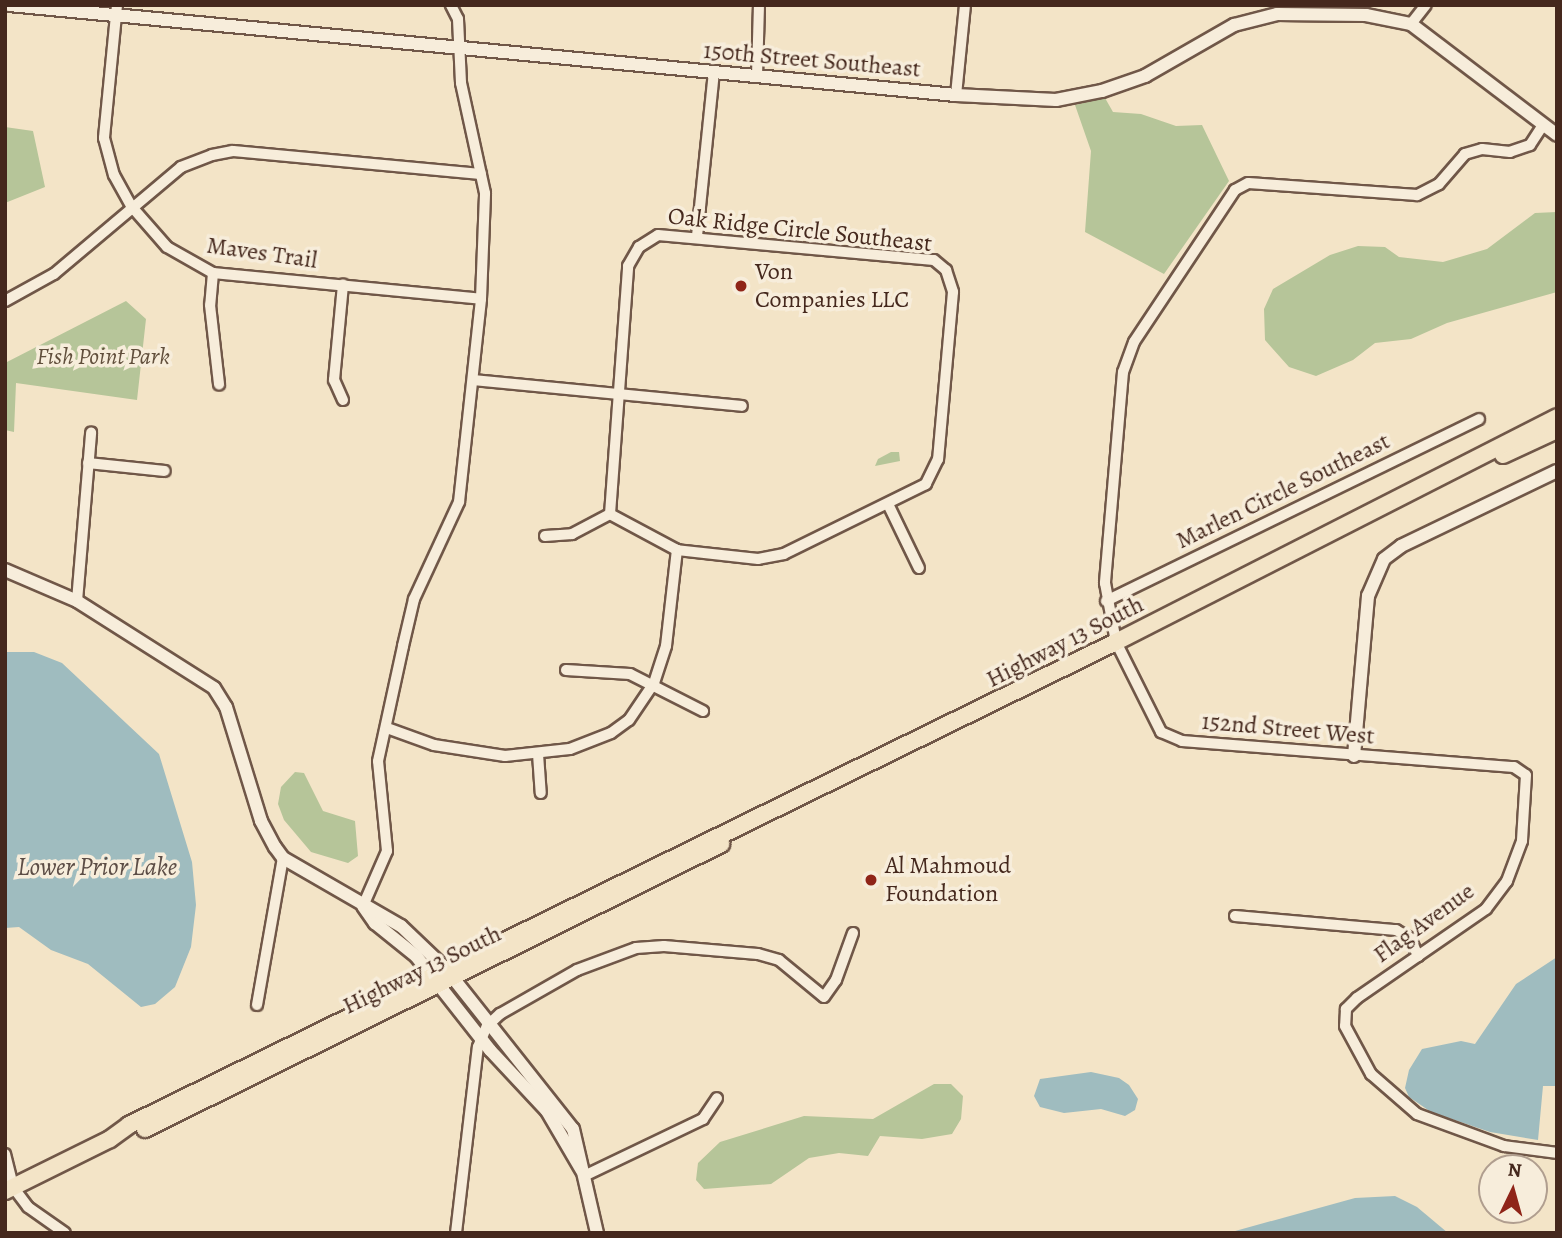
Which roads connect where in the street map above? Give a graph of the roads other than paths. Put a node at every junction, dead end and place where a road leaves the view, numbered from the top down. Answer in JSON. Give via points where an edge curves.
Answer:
{"nodes":[{"id":1,"x":9,"y":5,"type":"edge"},
{"id":2,"x":451,"y":5,"type":"edge"},
{"id":3,"x":758,"y":5,"type":"edge"},
{"id":4,"x":965,"y":5,"type":"edge"},
{"id":5,"x":1426,"y":5,"type":"edge"},
{"id":6,"x":117,"y":11,"type":"edge"},
{"id":7,"x":1411,"y":24,"type":"junction"},
{"id":8,"x":459,"y":48,"type":"junction"},
{"id":9,"x":714,"y":72,"type":"junction"},
{"id":10,"x":757,"y":76,"type":"junction"},
{"id":11,"x":956,"y":95,"type":"junction"},
{"id":12,"x":1543,"y":125,"type":"junction"},
{"id":13,"x":1557,"y":135,"type":"edge"},
{"id":14,"x":481,"y":174,"type":"junction"},
{"id":15,"x":132,"y":207,"type":"junction"},
{"id":16,"x":697,"y":236,"type":"junction"},
{"id":17,"x":213,"y":273,"type":"junction"},
{"id":18,"x":343,"y":284,"type":"junction"},
{"id":19,"x":481,"y":299,"type":"junction"},
{"id":20,"x":5,"y":301,"type":"edge"},
{"id":21,"x":473,"y":380,"type":"junction"},
{"id":22,"x":219,"y":384,"type":"dead end"},
{"id":23,"x":617,"y":394,"type":"junction"},
{"id":24,"x":343,"y":400,"type":"dead end"},
{"id":25,"x":742,"y":405,"type":"dead end"},
{"id":26,"x":1557,"y":417,"type":"edge"},
{"id":27,"x":1479,"y":419,"type":"dead end"},
{"id":28,"x":1557,"y":430,"type":"edge"},
{"id":29,"x":91,"y":433,"type":"dead end"},
{"id":30,"x":88,"y":463,"type":"junction"},
{"id":31,"x":165,"y":471,"type":"dead end"},
{"id":32,"x":1557,"y":471,"type":"edge"},
{"id":33,"x":1404,"y":496,"type":"junction"},
{"id":34,"x":888,"y":504,"type":"junction"},
{"id":35,"x":610,"y":514,"type":"junction"},
{"id":36,"x":545,"y":536,"type":"dead end"},
{"id":37,"x":677,"y":550,"type":"junction"},
{"id":38,"x":919,"y":568,"type":"dead end"},
{"id":39,"x":5,"y":570,"type":"edge"},
{"id":40,"x":77,"y":601,"type":"junction"},
{"id":41,"x":1106,"y":601,"type":"junction"},
{"id":42,"x":1116,"y":642,"type":"junction"},
{"id":43,"x":566,"y":670,"type":"dead end"},
{"id":44,"x":654,"y":683,"type":"junction"},
{"id":45,"x":703,"y":711,"type":"dead end"},
{"id":46,"x":387,"y":728,"type":"junction"},
{"id":47,"x":538,"y":754,"type":"junction"},
{"id":48,"x":1354,"y":755,"type":"junction"},
{"id":49,"x":1514,"y":767,"type":"joint"},
{"id":50,"x":541,"y":793,"type":"dead end"},
{"id":51,"x":284,"y":858,"type":"junction"},
{"id":52,"x":363,"y":906,"type":"junction"},
{"id":53,"x":1235,"y":916,"type":"dead end"},
{"id":54,"x":853,"y":933,"type":"dead end"},
{"id":55,"x":1418,"y":956,"type":"junction"},
{"id":56,"x":442,"y":978,"type":"junction"},
{"id":57,"x":257,"y":1005,"type":"dead end"},
{"id":58,"x":484,"y":1031,"type":"junction"},
{"id":59,"x":717,"y":1098,"type":"dead end"},
{"id":60,"x":1557,"y":1153,"type":"edge"},
{"id":61,"x":5,"y":1154,"type":"edge"},
{"id":62,"x":584,"y":1176,"type":"junction"},
{"id":63,"x":9,"y":1189,"type":"edge"},
{"id":64,"x":65,"y":1233,"type":"edge"},
{"id":65,"x":456,"y":1233,"type":"edge"},
{"id":66,"x":597,"y":1233,"type":"edge"}],
"edges":[{"from":1,"to":6,"type":"street","name":"150th Street Southeast"},
{"from":2,"to":8,"type":"street","via":[[458,19]]},
{"from":3,"to":10,"type":"street"},
{"from":4,"to":11,"type":"street"},
{"from":5,"to":7,"type":"street"},
{"from":6,"to":8,"type":"street","name":"150th Street Southeast"},
{"from":6,"to":15,"type":"street","name":"Maves Trail","via":[[104,138],[114,175]]},
{"from":7,"to":11,"type":"street","name":"150th Street Southeast","via":[[1366,15],[1277,14],[1234,25],[1145,76],[1102,91],[1056,100]]},
{"from":7,"to":12,"type":"street","name":"150th Street Southeast"},
{"from":8,"to":9,"type":"street","name":"150th Street Southeast"},
{"from":8,"to":14,"type":"street","via":[[461,83]]},
{"from":9,"to":10,"type":"street","name":"150th Street Southeast"},
{"from":9,"to":16,"type":"street"},
{"from":10,"to":11,"type":"street","name":"150th Street Southeast"},
{"from":12,"to":13,"type":"street","name":"150th Street Southeast"},
{"from":12,"to":41,"type":"street","name":"152nd Street West","via":[[1530,145],[1510,152],[1482,149],[1465,154],[1439,184],[1416,195],[1248,183],[1235,190],[1134,342],[1123,372]]},
{"from":14,"to":15,"type":"street","via":[[233,152],[181,167]]},
{"from":14,"to":19,"type":"street","via":[[487,220]]},
{"from":15,"to":17,"type":"street","name":"Maves Trail","via":[[167,247]]},
{"from":15,"to":20,"type":"street","via":[[54,274]]},
{"from":16,"to":23,"type":"street","name":"Oak Ridge Circle Southeast","via":[[658,235],[639,247],[628,266]]},
{"from":16,"to":34,"type":"street","name":"Oak Ridge Circle Southeast","via":[[933,260],[946,270],[953,292],[938,459],[926,484]]},
{"from":17,"to":18,"type":"street","name":"Maves Trail"},
{"from":17,"to":22,"type":"street","via":[[210,304]]},
{"from":18,"to":19,"type":"street","name":"Maves Trail"},
{"from":18,"to":24,"type":"street","via":[[334,380]]},
{"from":19,"to":21,"type":"street"},
{"from":21,"to":23,"type":"street"},
{"from":21,"to":46,"type":"street","via":[[459,502],[414,599]]},
{"from":23,"to":25,"type":"street"},
{"from":23,"to":35,"type":"street","name":"Oak Ridge Circle Southeast"},
{"from":26,"to":33,"type":"main road","name":"Highway 13 South"},
{"from":27,"to":41,"type":"street","name":"Marlen Circle Southeast"},
{"from":28,"to":33,"type":"main road","name":"Highway 13 South"},
{"from":29,"to":30,"type":"street"},
{"from":30,"to":31,"type":"street"},
{"from":30,"to":40,"type":"street"},
{"from":32,"to":48,"type":"street","via":[[1401,546],[1384,559],[1368,596]]},
{"from":33,"to":42,"type":"main road","name":"Highway 13 South"},
{"from":34,"to":37,"type":"street","name":"Oak Ridge Circle Southeast","via":[[784,554],[758,559]]},
{"from":34,"to":38,"type":"street"},
{"from":35,"to":36,"type":"street","via":[[572,534]]},
{"from":35,"to":37,"type":"street","name":"Oak Ridge Circle Southeast"},
{"from":37,"to":44,"type":"street","via":[[666,646]]},
{"from":39,"to":40,"type":"street"},
{"from":40,"to":51,"type":"street","via":[[214,688],[226,707],[261,821]]},
{"from":41,"to":42,"type":"street","name":"152nd Street West"},
{"from":42,"to":48,"type":"street","name":"152nd Street West","via":[[1161,732],[1182,741]]},
{"from":42,"to":56,"type":"main road","name":"Highway 13 South","via":[[745,826],[732,828]]},
{"from":43,"to":44,"type":"street","via":[[629,674]]},
{"from":44,"to":45,"type":"street"},
{"from":44,"to":47,"type":"street","via":[[629,720],[611,733],[570,749]]},
{"from":46,"to":47,"type":"street","via":[[471,753]]},
{"from":46,"to":52,"type":"street","via":[[378,761],[387,851]]},
{"from":47,"to":50,"type":"street"},
{"from":48,"to":49,"type":"street","name":"152nd Street West"},
{"from":49,"to":55,"type":"street","name":"Flag Avenue","via":[[1526,775],[1528,794],[1522,841],[1507,881],[1486,909]]},
{"from":51,"to":52,"type":"street"},
{"from":51,"to":57,"type":"street"},
{"from":52,"to":56,"type":"street","via":[[401,926]]},
{"from":53,"to":55,"type":"street","via":[[1396,930],[1410,938]]},
{"from":54,"to":58,"type":"street","via":[[836,980],[824,997],[779,960],[758,954],[645,947],[577,970]]},
{"from":55,"to":60,"type":"street","name":"Flag Avenue","via":[[1346,1009],[1345,1026],[1371,1074],[1418,1114],[1504,1146]]},
{"from":56,"to":58,"type":"street"},
{"from":56,"to":63,"type":"main road","name":"Highway 13 South","via":[[129,1125]]},
{"from":58,"to":62,"type":"street","via":[[573,1129]]},
{"from":58,"to":65,"type":"street"},
{"from":59,"to":62,"type":"street","via":[[703,1119]]},
{"from":61,"to":63,"type":"street"},
{"from":62,"to":66,"type":"street"},
{"from":63,"to":64,"type":"street"}]}
